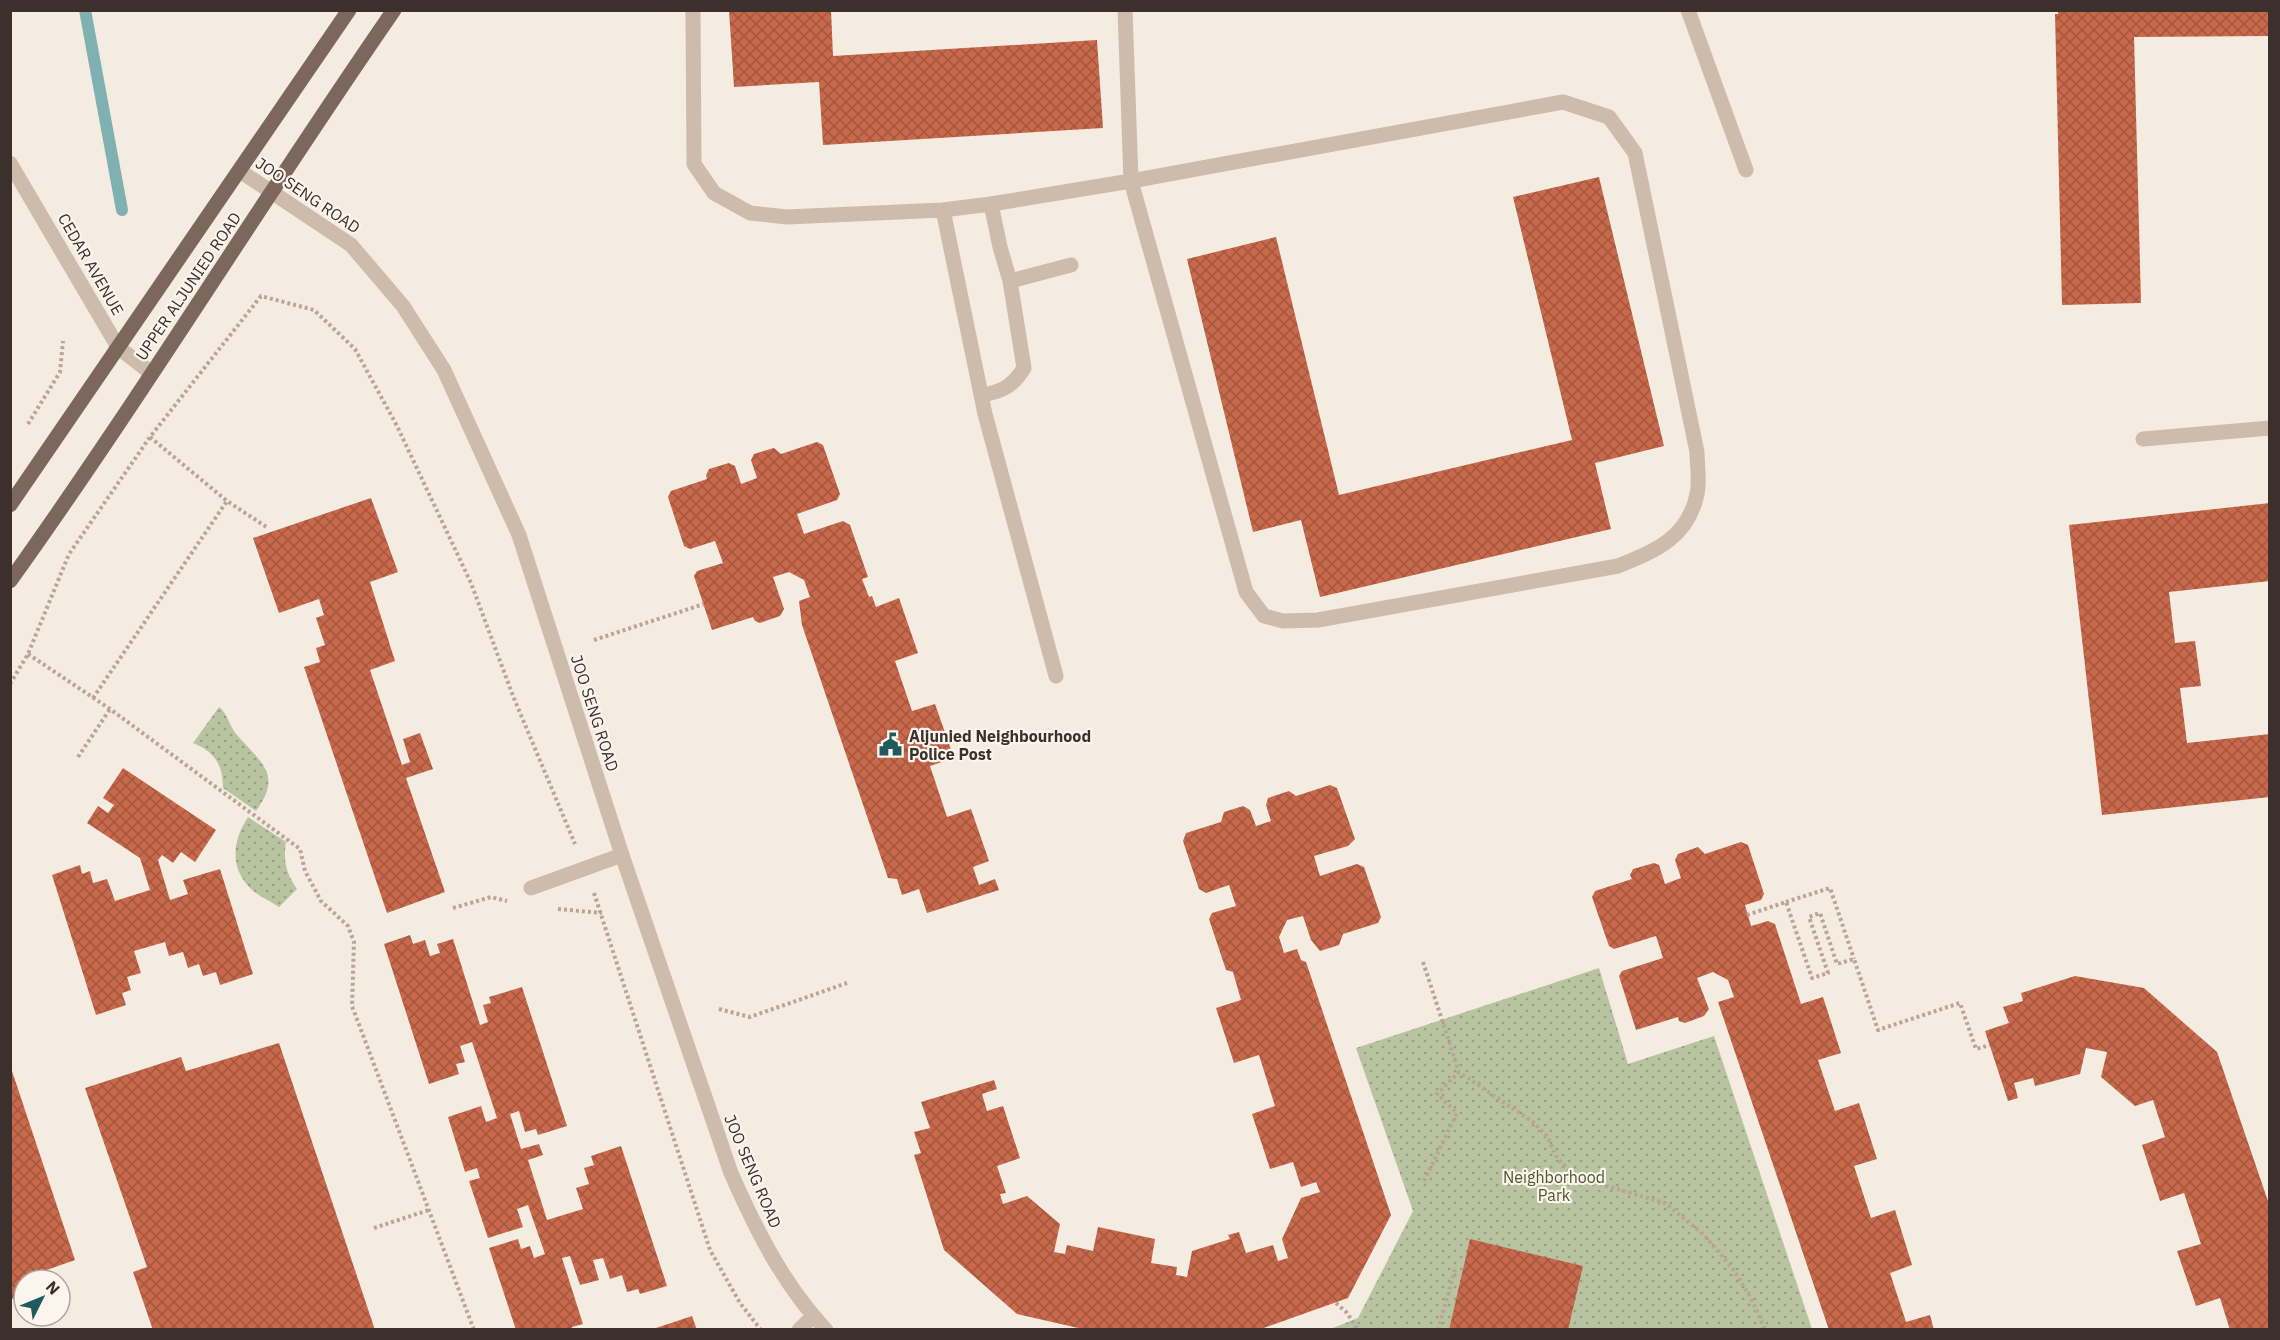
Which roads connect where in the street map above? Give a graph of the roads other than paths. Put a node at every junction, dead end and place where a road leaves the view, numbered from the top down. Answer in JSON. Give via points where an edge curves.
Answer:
{"nodes":[{"id":1,"x":349,"y":10,"type":"edge"},
{"id":2,"x":394,"y":10,"type":"edge"},
{"id":3,"x":693,"y":10,"type":"edge"},
{"id":4,"x":1125,"y":10,"type":"edge"},
{"id":5,"x":1688,"y":10,"type":"edge"},
{"id":6,"x":10,"y":163,"type":"edge"},
{"id":7,"x":1746,"y":170,"type":"dead end"},
{"id":8,"x":240,"y":171,"type":"junction"},
{"id":9,"x":1131,"y":181,"type":"junction"},
{"id":10,"x":272,"y":192,"type":"junction"},
{"id":11,"x":991,"y":204,"type":"junction"},
{"id":12,"x":943,"y":210,"type":"junction"},
{"id":13,"x":1071,"y":265,"type":"dead end"},
{"id":14,"x":1010,"y":281,"type":"junction"},
{"id":15,"x":118,"y":347,"type":"junction"},
{"id":16,"x":151,"y":373,"type":"junction"},
{"id":17,"x":982,"y":396,"type":"junction"},
{"id":18,"x":2270,"y":428,"type":"edge"},
{"id":19,"x":2143,"y":439,"type":"dead end"},
{"id":20,"x":10,"y":505,"type":"edge"},
{"id":21,"x":10,"y":581,"type":"edge"},
{"id":22,"x":1056,"y":676,"type":"dead end"},
{"id":23,"x":622,"y":855,"type":"junction"},
{"id":24,"x":531,"y":888,"type":"dead end"},
{"id":25,"x":813,"y":1316,"type":"junction"},
{"id":26,"x":799,"y":1329,"type":"edge"},
{"id":27,"x":826,"y":1329,"type":"edge"}],
"edges":[{"from":1,"to":8,"type":"main road","name":"UPPER ALJUNIED ROAD"},
{"from":2,"to":10,"type":"main road","name":"UPPER ALJUNIED ROAD"},
{"from":3,"to":12,"type":"street","via":[[693,164],[714,192],[750,213],[787,217]]},
{"from":4,"to":9,"type":"street"},
{"from":5,"to":7,"type":"street"},
{"from":6,"to":15,"type":"street","name":"CEDAR AVENUE"},
{"from":8,"to":10,"type":"street","name":"JOO SENG ROAD"},
{"from":8,"to":15,"type":"main road","name":"UPPER ALJUNIED ROAD"},
{"from":9,"to":9,"type":"street","via":[[1246,592],[1264,616],[1283,621],[1318,620],[1618,566],[1659,549],[1686,523],[1697,493],[1697,452],[1635,153],[1609,117],[1563,102]]},
{"from":9,"to":11,"type":"street"},
{"from":10,"to":16,"type":"main road","name":"UPPER ALJUNIED ROAD"},
{"from":10,"to":23,"type":"street","name":"JOO SENG ROAD","via":[[351,245],[403,306],[444,370],[519,535]]},
{"from":11,"to":12,"type":"street"},
{"from":11,"to":14,"type":"street"},
{"from":12,"to":17,"type":"street"},
{"from":13,"to":14,"type":"street"},
{"from":14,"to":17,"type":"street","via":[[1024,369],[1012,385]]},
{"from":15,"to":16,"type":"street","name":"CEDAR AVENUE"},
{"from":15,"to":20,"type":"main road","name":"UPPER ALJUNIED ROAD"},
{"from":16,"to":21,"type":"main road","name":"UPPER ALJUNIED ROAD","via":[[125,417]]},
{"from":17,"to":22,"type":"street"},
{"from":18,"to":19,"type":"street"},
{"from":23,"to":24,"type":"street"},
{"from":23,"to":25,"type":"street","name":"JOO SENG ROAD","via":[[731,1173],[753,1224],[780,1271]]},
{"from":25,"to":26,"type":"street"},
{"from":25,"to":27,"type":"street","name":"JOO SENG ROAD"}]}
